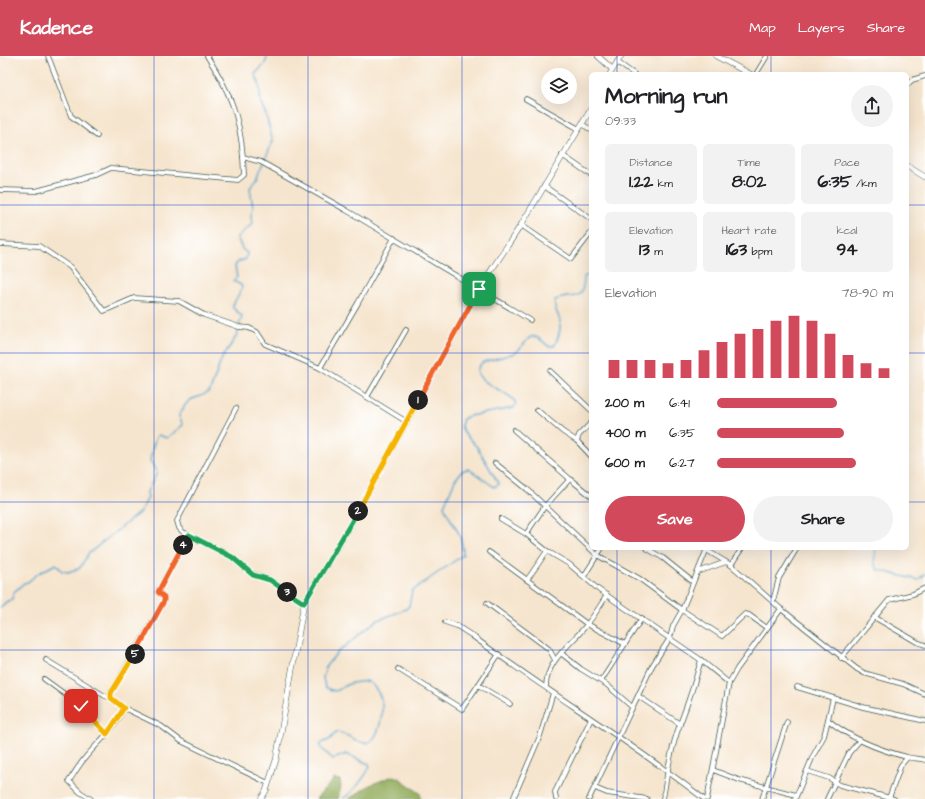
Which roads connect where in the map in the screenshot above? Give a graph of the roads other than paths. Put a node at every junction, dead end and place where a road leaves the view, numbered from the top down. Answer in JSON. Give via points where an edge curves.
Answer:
{"nodes":[{"id":1,"x":48,"y":56,"type":"edge"},
{"id":2,"x":207,"y":56,"type":"edge"},
{"id":3,"x":598,"y":56,"type":"edge"},
{"id":4,"x":620,"y":56,"type":"edge"},
{"id":5,"x":716,"y":56,"type":"edge"},
{"id":6,"x":767,"y":56,"type":"edge"},
{"id":7,"x":617,"y":62,"type":"junction"},
{"id":8,"x":611,"y":72,"type":"edge"},
{"id":9,"x":631,"y":72,"type":"edge"},
{"id":10,"x":746,"y":72,"type":"edge"},
{"id":11,"x":757,"y":72,"type":"edge"},
{"id":12,"x":925,"y":76,"type":"edge"},
{"id":13,"x":909,"y":83,"type":"edge"},
{"id":14,"x":526,"y":99,"type":"dead end"},
{"id":15,"x":589,"y":112,"type":"edge"},
{"id":16,"x":582,"y":124,"type":"junction"},
{"id":17,"x":589,"y":129,"type":"edge"},
{"id":18,"x":579,"y":130,"type":"junction"},
{"id":19,"x":97,"y":136,"type":"dead end"},
{"id":20,"x":562,"y":155,"type":"junction"},
{"id":21,"x":244,"y":157,"type":"junction"},
{"id":22,"x":909,"y":167,"type":"edge"},
{"id":23,"x":589,"y":174,"type":"edge"},
{"id":24,"x":925,"y":177,"type":"edge"},
{"id":25,"x":544,"y":186,"type":"junction"},
{"id":26,"x":0,"y":190,"type":"edge"},
{"id":27,"x":589,"y":218,"type":"edge"},
{"id":28,"x":521,"y":225,"type":"junction"},
{"id":29,"x":589,"y":236,"type":"edge"},
{"id":30,"x":394,"y":238,"type":"junction"},
{"id":31,"x":0,"y":244,"type":"edge"},
{"id":32,"x":479,"y":289,"type":"junction"},
{"id":33,"x":530,"y":320,"type":"dead end"},
{"id":34,"x":406,"y":330,"type":"dead end"},
{"id":35,"x":320,"y":368,"type":"junction"},
{"id":36,"x":550,"y":371,"type":"dead end"},
{"id":37,"x":366,"y":397,"type":"junction"},
{"id":38,"x":236,"y":408,"type":"dead end"},
{"id":39,"x":589,"y":408,"type":"edge"},
{"id":40,"x":537,"y":410,"type":"dead end"},
{"id":41,"x":407,"y":422,"type":"junction"},
{"id":42,"x":589,"y":425,"type":"edge"},
{"id":43,"x":514,"y":430,"type":"dead end"},
{"id":44,"x":577,"y":441,"type":"junction"},
{"id":45,"x":589,"y":454,"type":"edge"},
{"id":46,"x":495,"y":463,"type":"dead end"},
{"id":47,"x":570,"y":479,"type":"junction"},
{"id":48,"x":589,"y":494,"type":"edge"},
{"id":49,"x":545,"y":506,"type":"junction"},
{"id":50,"x":501,"y":519,"type":"dead end"},
{"id":51,"x":526,"y":534,"type":"junction"},
{"id":52,"x":189,"y":535,"type":"junction"},
{"id":53,"x":589,"y":547,"type":"edge"},
{"id":54,"x":593,"y":550,"type":"edge"},
{"id":55,"x":601,"y":550,"type":"edge"},
{"id":56,"x":649,"y":550,"type":"edge"},
{"id":57,"x":705,"y":550,"type":"edge"},
{"id":58,"x":741,"y":550,"type":"edge"},
{"id":59,"x":796,"y":550,"type":"edge"},
{"id":60,"x":547,"y":551,"type":"junction"},
{"id":61,"x":489,"y":552,"type":"dead end"},
{"id":62,"x":598,"y":555,"type":"junction"},
{"id":63,"x":726,"y":562,"type":"junction"},
{"id":64,"x":731,"y":565,"type":"junction"},
{"id":65,"x":698,"y":572,"type":"junction"},
{"id":66,"x":584,"y":576,"type":"junction"},
{"id":67,"x":527,"y":580,"type":"junction"},
{"id":68,"x":693,"y":582,"type":"junction"},
{"id":69,"x":925,"y":588,"type":"edge"},
{"id":70,"x":607,"y":595,"type":"junction"},
{"id":71,"x":774,"y":601,"type":"junction"},
{"id":72,"x":304,"y":603,"type":"junction"},
{"id":73,"x":487,"y":603,"type":"dead end"},
{"id":74,"x":781,"y":608,"type":"junction"},
{"id":75,"x":682,"y":610,"type":"junction"},
{"id":76,"x":874,"y":617,"type":"junction"},
{"id":77,"x":642,"y":618,"type":"junction"},
{"id":78,"x":445,"y":622,"type":"dead end"},
{"id":79,"x":587,"y":624,"type":"junction"},
{"id":80,"x":767,"y":628,"type":"junction"},
{"id":81,"x":670,"y":638,"type":"junction"},
{"id":82,"x":625,"y":644,"type":"junction"},
{"id":83,"x":925,"y":645,"type":"edge"},
{"id":84,"x":499,"y":654,"type":"junction"},
{"id":85,"x":562,"y":654,"type":"junction"},
{"id":86,"x":841,"y":658,"type":"junction"},
{"id":87,"x":46,"y":660,"type":"dead end"},
{"id":88,"x":556,"y":660,"type":"junction"},
{"id":89,"x":701,"y":660,"type":"junction"},
{"id":90,"x":398,"y":669,"type":"dead end"},
{"id":91,"x":44,"y":679,"type":"dead end"},
{"id":92,"x":600,"y":681,"type":"junction"},
{"id":93,"x":729,"y":683,"type":"junction"},
{"id":94,"x":478,"y":685,"type":"junction"},
{"id":95,"x":546,"y":687,"type":"junction"},
{"id":96,"x":797,"y":687,"type":"dead end"},
{"id":97,"x":553,"y":693,"type":"junction"},
{"id":98,"x":925,"y":694,"type":"edge"},
{"id":99,"x":638,"y":696,"type":"junction"},
{"id":100,"x":111,"y":698,"type":"junction"},
{"id":101,"x":833,"y":698,"type":"junction"},
{"id":102,"x":510,"y":704,"type":"dead end"},
{"id":103,"x":632,"y":707,"type":"junction"},
{"id":104,"x":124,"y":708,"type":"junction"},
{"id":105,"x":591,"y":719,"type":"junction"},
{"id":106,"x":828,"y":720,"type":"junction"},
{"id":107,"x":925,"y":721,"type":"edge"},
{"id":108,"x":787,"y":722,"type":"dead end"},
{"id":109,"x":680,"y":724,"type":"junction"},
{"id":110,"x":107,"y":734,"type":"junction"},
{"id":111,"x":620,"y":738,"type":"junction"},
{"id":112,"x":860,"y":740,"type":"junction"},
{"id":113,"x":908,"y":758,"type":"junction"},
{"id":114,"x":925,"y":760,"type":"edge"},
{"id":115,"x":667,"y":770,"type":"junction"},
{"id":116,"x":712,"y":770,"type":"junction"},
{"id":117,"x":807,"y":771,"type":"junction"},
{"id":118,"x":834,"y":782,"type":"junction"},
{"id":119,"x":268,"y":783,"type":"junction"},
{"id":120,"x":767,"y":786,"type":"junction"},
{"id":121,"x":595,"y":788,"type":"junction"},
{"id":122,"x":796,"y":797,"type":"edge"},
{"id":123,"x":628,"y":798,"type":"edge"},
{"id":124,"x":891,"y":798,"type":"edge"},
{"id":125,"x":91,"y":799,"type":"edge"},
{"id":126,"x":261,"y":799,"type":"edge"},
{"id":127,"x":513,"y":799,"type":"edge"},
{"id":128,"x":556,"y":799,"type":"edge"},
{"id":129,"x":589,"y":799,"type":"edge"},
{"id":130,"x":647,"y":799,"type":"edge"},
{"id":131,"x":663,"y":799,"type":"edge"},
{"id":132,"x":705,"y":799,"type":"edge"},
{"id":133,"x":762,"y":799,"type":"edge"},
{"id":134,"x":827,"y":799,"type":"edge"}],
"edges":[{"from":1,"to":19,"type":"street","via":[[69,112]]},
{"from":2,"to":21,"type":"street","via":[[230,93]]},
{"from":3,"to":8,"type":"street"},
{"from":4,"to":7,"type":"street"},
{"from":5,"to":10,"type":"street"},
{"from":6,"to":11,"type":"street"},
{"from":7,"to":8,"type":"street"},
{"from":7,"to":9,"type":"street"},
{"from":12,"to":13,"type":"street"},
{"from":14,"to":18,"type":"street"},
{"from":15,"to":16,"type":"street"},
{"from":16,"to":17,"type":"street"},
{"from":16,"to":18,"type":"street"},
{"from":18,"to":20,"type":"street"},
{"from":20,"to":23,"type":"street"},
{"from":20,"to":25,"type":"street"},
{"from":21,"to":26,"type":"street","via":[[244,175],[238,180],[111,168],[96,175],[36,191]]},
{"from":21,"to":30,"type":"street","via":[[261,162]]},
{"from":22,"to":24,"type":"street"},
{"from":25,"to":27,"type":"street"},
{"from":25,"to":28,"type":"street"},
{"from":28,"to":29,"type":"street","via":[[571,259]]},
{"from":28,"to":32,"type":"street"},
{"from":30,"to":32,"type":"street"},
{"from":30,"to":35,"type":"street"},
{"from":31,"to":35,"type":"street","via":[[39,246],[70,267],[102,311],[134,298],[176,300],[204,315],[249,328],[257,332],[265,344]]},
{"from":32,"to":33,"type":"street"},
{"from":32,"to":41,"type":"street"},
{"from":34,"to":37,"type":"street"},
{"from":35,"to":37,"type":"street"},
{"from":36,"to":39,"type":"street"},
{"from":37,"to":41,"type":"street"},
{"from":38,"to":52,"type":"street","via":[[177,521],[179,528]]},
{"from":40,"to":44,"type":"street"},
{"from":41,"to":72,"type":"street"},
{"from":42,"to":44,"type":"street"},
{"from":43,"to":47,"type":"street"},
{"from":44,"to":45,"type":"street"},
{"from":46,"to":49,"type":"street"},
{"from":47,"to":48,"type":"street"},
{"from":47,"to":49,"type":"street"},
{"from":49,"to":51,"type":"street"},
{"from":49,"to":53,"type":"street"},
{"from":50,"to":51,"type":"street"},
{"from":51,"to":60,"type":"street"},
{"from":52,"to":72,"type":"street","via":[[232,557],[251,573],[270,580]]},
{"from":52,"to":100,"type":"street","via":[[158,592],[164,597],[164,601],[111,693]]},
{"from":54,"to":62,"type":"street"},
{"from":55,"to":62,"type":"street"},
{"from":56,"to":68,"type":"street"},
{"from":57,"to":63,"type":"street"},
{"from":57,"to":65,"type":"street"},
{"from":58,"to":64,"type":"street"},
{"from":59,"to":71,"type":"street","via":[[779,578]]},
{"from":60,"to":66,"type":"street"},
{"from":60,"to":67,"type":"street"},
{"from":61,"to":67,"type":"street"},
{"from":62,"to":66,"type":"street"},
{"from":62,"to":75,"type":"street","via":[[640,579]]},
{"from":63,"to":64,"type":"street"},
{"from":63,"to":65,"type":"street"},
{"from":64,"to":71,"type":"street"},
{"from":65,"to":68,"type":"street"},
{"from":66,"to":70,"type":"street"},
{"from":67,"to":79,"type":"street"},
{"from":68,"to":75,"type":"street"},
{"from":69,"to":76,"type":"street","via":[[889,600]]},
{"from":70,"to":77,"type":"street"},
{"from":70,"to":79,"type":"street"},
{"from":71,"to":74,"type":"street"},
{"from":72,"to":119,"type":"street","via":[[276,760]]},
{"from":73,"to":88,"type":"street","via":[[549,649]]},
{"from":74,"to":80,"type":"street"},
{"from":74,"to":86,"type":"street"},
{"from":75,"to":80,"type":"street","via":[[722,636],[745,614]]},
{"from":75,"to":81,"type":"street"},
{"from":76,"to":83,"type":"street"},
{"from":76,"to":86,"type":"street"},
{"from":77,"to":81,"type":"street"},
{"from":77,"to":82,"type":"street"},
{"from":78,"to":84,"type":"street","via":[[457,626]]},
{"from":79,"to":82,"type":"street"},
{"from":79,"to":85,"type":"street"},
{"from":80,"to":93,"type":"street"},
{"from":81,"to":89,"type":"street"},
{"from":81,"to":99,"type":"street","via":[[652,666]]},
{"from":82,"to":92,"type":"street"},
{"from":84,"to":94,"type":"street"},
{"from":84,"to":95,"type":"street"},
{"from":85,"to":88,"type":"street"},
{"from":85,"to":92,"type":"street"},
{"from":86,"to":98,"type":"street","via":[[864,673],[903,684]]},
{"from":87,"to":100,"type":"street"},
{"from":88,"to":95,"type":"street","via":[[548,673]]},
{"from":89,"to":93,"type":"street"},
{"from":89,"to":109,"type":"street","via":[[694,689]]},
{"from":90,"to":94,"type":"street","via":[[462,709]]},
{"from":91,"to":110,"type":"street","via":[[81,706]]},
{"from":92,"to":103,"type":"street"},
{"from":93,"to":116,"type":"street"},
{"from":94,"to":102,"type":"street"},
{"from":95,"to":97,"type":"street"},
{"from":96,"to":101,"type":"street"},
{"from":97,"to":105,"type":"street"},
{"from":97,"to":127,"type":"street","via":[[540,736]]},
{"from":99,"to":103,"type":"street"},
{"from":99,"to":109,"type":"street"},
{"from":100,"to":104,"type":"street"},
{"from":101,"to":106,"type":"street"},
{"from":101,"to":107,"type":"street"},
{"from":103,"to":111,"type":"street"},
{"from":104,"to":110,"type":"street"},
{"from":104,"to":119,"type":"street","via":[[161,726],[181,741]]},
{"from":105,"to":111,"type":"street"},
{"from":105,"to":128,"type":"street","via":[[555,792]]},
{"from":106,"to":112,"type":"street","via":[[837,728]]},
{"from":106,"to":117,"type":"street","via":[[824,736]]},
{"from":108,"to":120,"type":"street"},
{"from":109,"to":115,"type":"street"},
{"from":110,"to":125,"type":"street","via":[[84,759],[69,782]]},
{"from":111,"to":115,"type":"street"},
{"from":111,"to":121,"type":"street"},
{"from":112,"to":113,"type":"street"},
{"from":112,"to":118,"type":"street","via":[[849,753]]},
{"from":113,"to":114,"type":"street"},
{"from":113,"to":124,"type":"street","via":[[901,765]]},
{"from":115,"to":131,"type":"street"},
{"from":115,"to":132,"type":"street"},
{"from":116,"to":120,"type":"street","via":[[739,780]]},
{"from":116,"to":132,"type":"street"},
{"from":117,"to":118,"type":"street"},
{"from":117,"to":122,"type":"street"},
{"from":118,"to":124,"type":"street"},
{"from":118,"to":134,"type":"street"},
{"from":119,"to":126,"type":"street"},
{"from":120,"to":122,"type":"street"},
{"from":120,"to":133,"type":"street"},
{"from":121,"to":123,"type":"street"},
{"from":121,"to":129,"type":"street"},
{"from":123,"to":130,"type":"street"}]}
